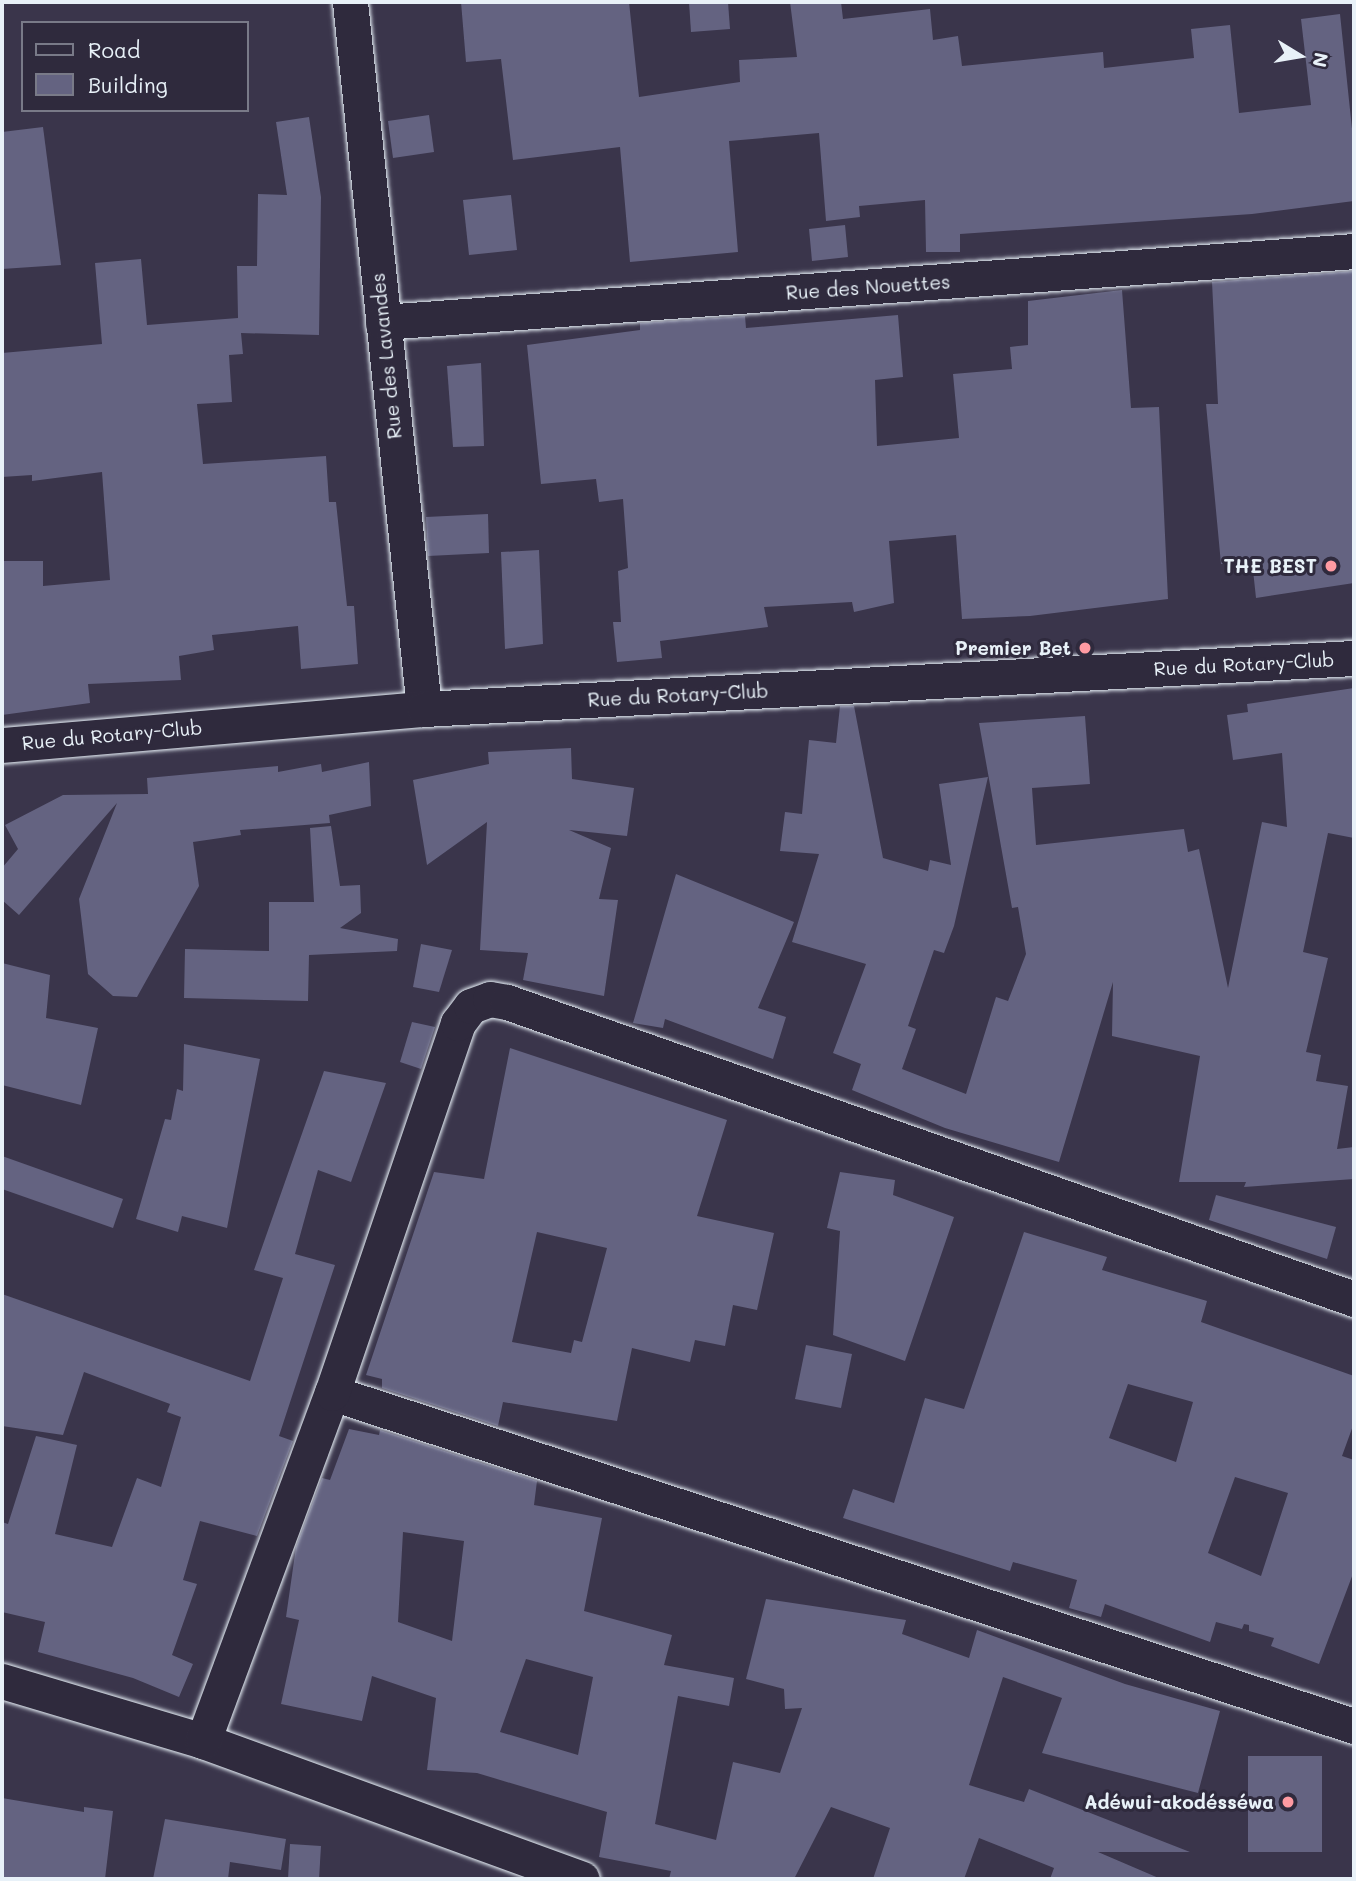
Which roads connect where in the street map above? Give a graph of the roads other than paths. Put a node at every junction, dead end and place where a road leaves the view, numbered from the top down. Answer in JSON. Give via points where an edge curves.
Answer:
{"nodes":[{"id":1,"x":350,"y":2,"type":"edge"},
{"id":2,"x":1354,"y":251,"type":"edge"},
{"id":3,"x":383,"y":323,"type":"junction"},
{"id":4,"x":1354,"y":658,"type":"edge"},
{"id":5,"x":425,"y":709,"type":"junction"},
{"id":6,"x":2,"y":745,"type":"edge"},
{"id":7,"x":1354,"y":1299,"type":"edge"},
{"id":8,"x":332,"y":1393,"type":"junction"},
{"id":9,"x":2,"y":1681,"type":"edge"},
{"id":10,"x":1354,"y":1726,"type":"edge"},
{"id":11,"x":203,"y":1741,"type":"junction"},
{"id":12,"x":582,"y":1879,"type":"edge"}],
"edges":[{"from":1,"to":3,"type":"street","name":"Rue des Lavandes"},
{"from":2,"to":3,"type":"street","name":"Rue des Nouettes"},
{"from":3,"to":5,"type":"street","name":"Rue des Lavandes"},
{"from":4,"to":5,"type":"street","name":"Rue du Rotary-Club"},
{"from":5,"to":6,"type":"street","name":"Rue du Rotary-Club"},
{"from":7,"to":8,"type":"street","via":[[490,999],[471,1006],[458,1023]]},
{"from":8,"to":10,"type":"street"},
{"from":8,"to":11,"type":"street"},
{"from":9,"to":11,"type":"street"},
{"from":11,"to":12,"type":"street"}]}
